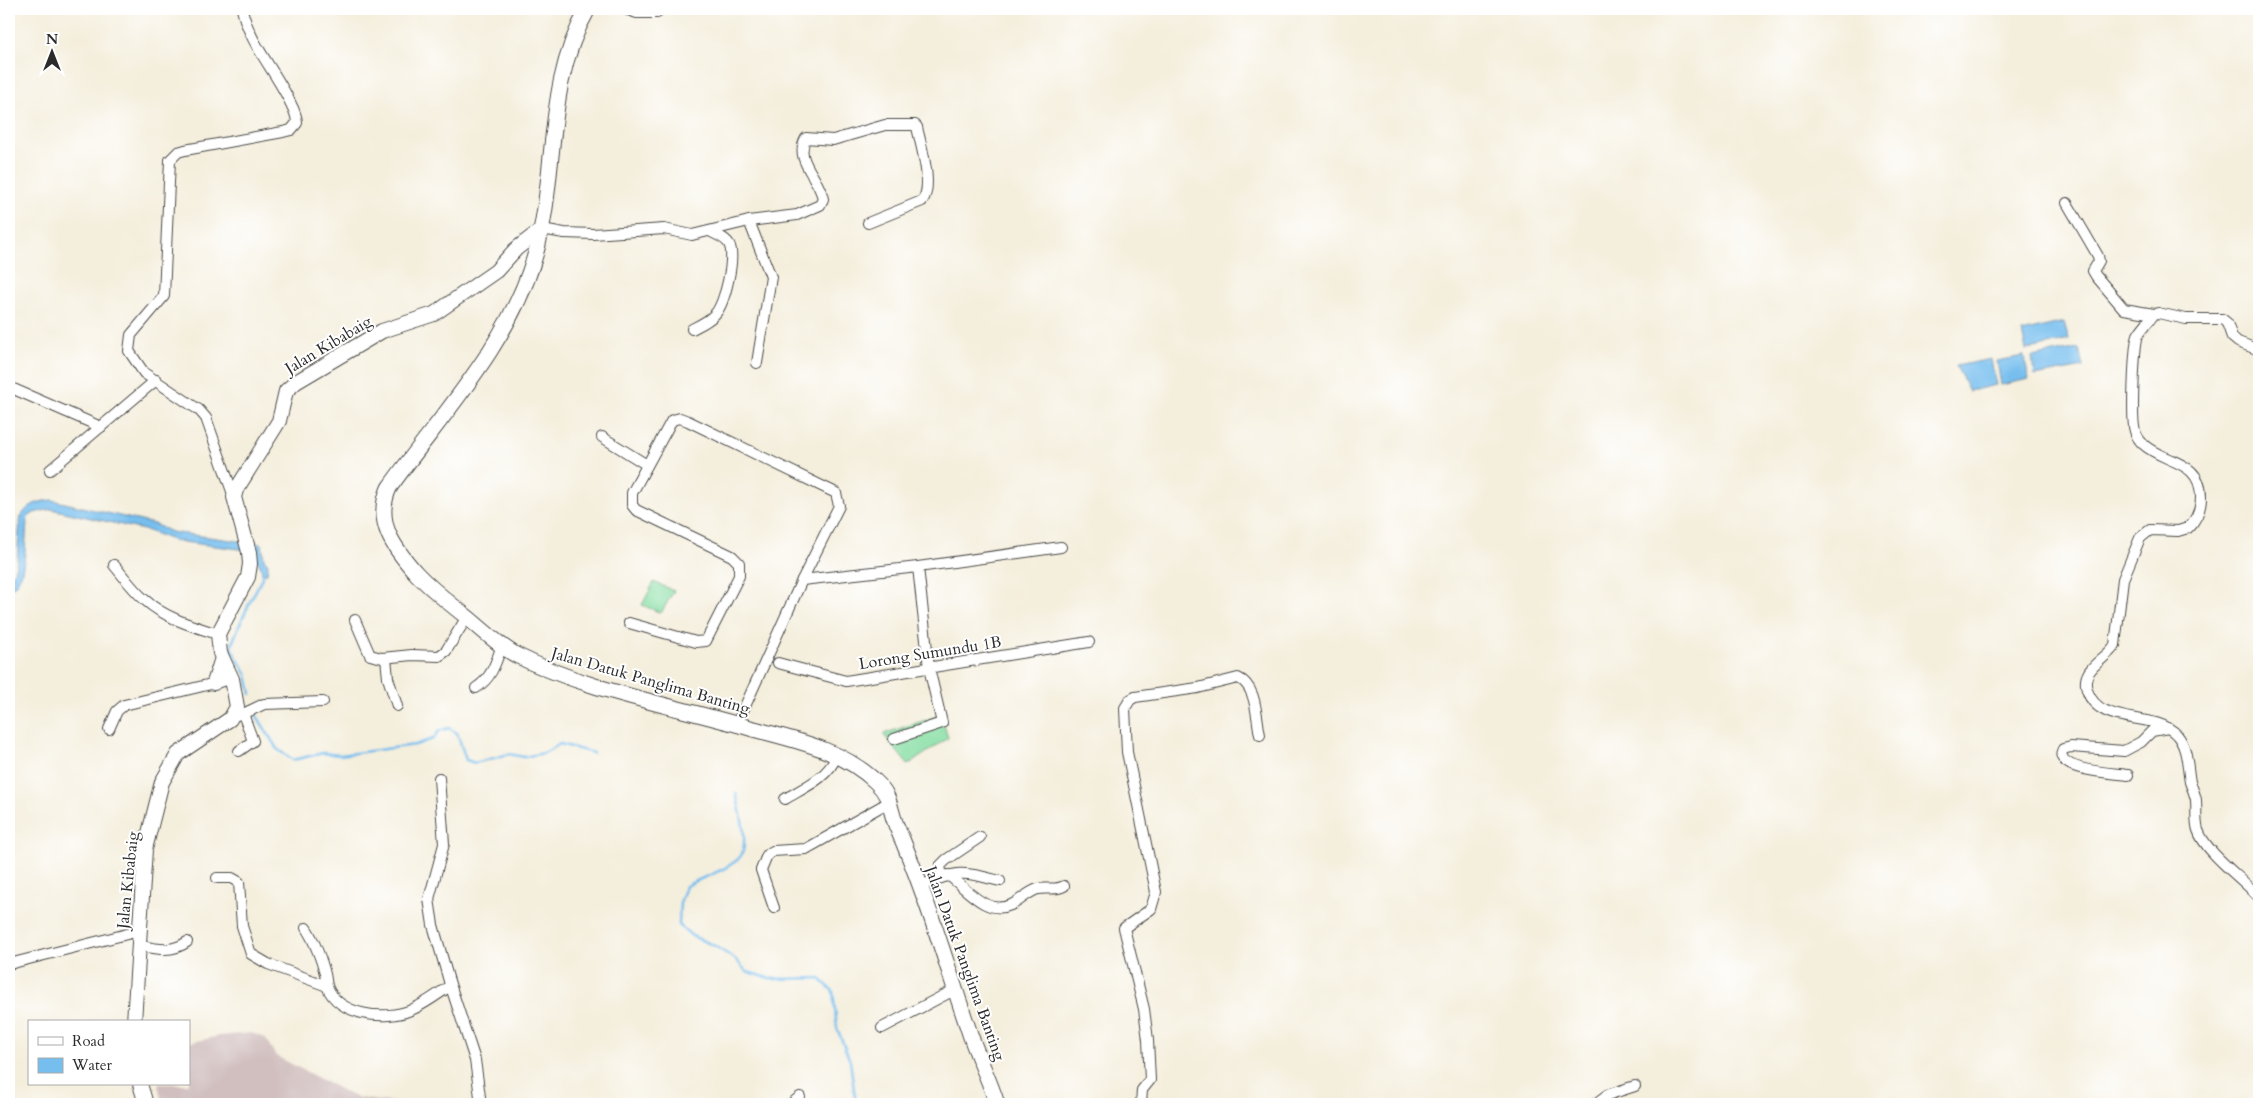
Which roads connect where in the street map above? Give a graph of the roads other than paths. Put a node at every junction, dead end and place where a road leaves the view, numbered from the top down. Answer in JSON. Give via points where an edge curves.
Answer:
{"nodes":[{"id":1,"x":242,"y":9,"type":"edge"},
{"id":2,"x":588,"y":9,"type":"edge"},
{"id":3,"x":625,"y":9,"type":"edge"},
{"id":4,"x":657,"y":13,"type":"dead end"},
{"id":5,"x":2067,"y":203,"type":"dead end"},
{"id":6,"x":749,"y":221,"type":"junction"},
{"id":7,"x":868,"y":224,"type":"dead end"},
{"id":8,"x":542,"y":229,"type":"junction"},
{"id":9,"x":710,"y":231,"type":"junction"},
{"id":10,"x":2154,"y":314,"type":"junction"},
{"id":11,"x":692,"y":328,"type":"dead end"},
{"id":12,"x":2259,"y":350,"type":"edge"},
{"id":13,"x":757,"y":363,"type":"dead end"},
{"id":14,"x":156,"y":380,"type":"junction"},
{"id":15,"x":9,"y":387,"type":"edge"},
{"id":16,"x":101,"y":427,"type":"junction"},
{"id":17,"x":602,"y":437,"type":"dead end"},
{"id":18,"x":647,"y":465,"type":"junction"},
{"id":19,"x":50,"y":470,"type":"dead end"},
{"id":20,"x":234,"y":497,"type":"junction"},
{"id":21,"x":1061,"y":547,"type":"dead end"},
{"id":22,"x":114,"y":565,"type":"dead end"},
{"id":23,"x":918,"y":567,"type":"junction"},
{"id":24,"x":802,"y":580,"type":"junction"},
{"id":25,"x":467,"y":617,"type":"junction"},
{"id":26,"x":355,"y":620,"type":"dead end"},
{"id":27,"x":629,"y":623,"type":"dead end"},
{"id":28,"x":218,"y":634,"type":"junction"},
{"id":29,"x":1089,"y":642,"type":"dead end"},
{"id":30,"x":502,"y":645,"type":"junction"},
{"id":31,"x":222,"y":658,"type":"junction"},
{"id":32,"x":386,"y":658,"type":"junction"},
{"id":33,"x":778,"y":663,"type":"dead end"},
{"id":34,"x":929,"y":668,"type":"junction"},
{"id":35,"x":232,"y":679,"type":"junction"},
{"id":36,"x":214,"y":683,"type":"junction"},
{"id":37,"x":476,"y":688,"type":"dead end"},
{"id":38,"x":323,"y":702,"type":"dead end"},
{"id":39,"x":397,"y":706,"type":"dead end"},
{"id":40,"x":238,"y":715,"type":"junction"},
{"id":41,"x":737,"y":724,"type":"junction"},
{"id":42,"x":2169,"y":728,"type":"junction"},
{"id":43,"x":109,"y":729,"type":"dead end"},
{"id":44,"x":1260,"y":735,"type":"dead end"},
{"id":45,"x":894,"y":739,"type":"dead end"},
{"id":46,"x":239,"y":751,"type":"dead end"},
{"id":47,"x":837,"y":755,"type":"junction"},
{"id":48,"x":2128,"y":775,"type":"dead end"},
{"id":49,"x":439,"y":778,"type":"dead end"},
{"id":50,"x":785,"y":799,"type":"dead end"},
{"id":51,"x":890,"y":802,"type":"junction"},
{"id":52,"x":980,"y":837,"type":"dead end"},
{"id":53,"x":945,"y":876,"type":"junction"},
{"id":54,"x":217,"y":878,"type":"dead end"},
{"id":55,"x":1000,"y":881,"type":"dead end"},
{"id":56,"x":920,"y":886,"type":"junction"},
{"id":57,"x":1064,"y":886,"type":"dead end"},
{"id":58,"x":2259,"y":897,"type":"edge"},
{"id":59,"x":774,"y":908,"type":"dead end"},
{"id":60,"x":306,"y":928,"type":"dead end"},
{"id":61,"x":139,"y":931,"type":"junction"},
{"id":62,"x":187,"y":942,"type":"dead end"},
{"id":63,"x":138,"y":945,"type":"junction"},
{"id":64,"x":9,"y":964,"type":"edge"},
{"id":65,"x":327,"y":986,"type":"junction"},
{"id":66,"x":452,"y":987,"type":"junction"},
{"id":67,"x":956,"y":989,"type":"junction"},
{"id":68,"x":134,"y":1020,"type":"edge"},
{"id":69,"x":882,"y":1028,"type":"dead end"},
{"id":70,"x":141,"y":1086,"type":"edge"},
{"id":71,"x":1635,"y":1086,"type":"dead end"},
{"id":72,"x":800,"y":1097,"type":"dead end"},
{"id":73,"x":146,"y":1104,"type":"edge"},
{"id":74,"x":481,"y":1104,"type":"edge"},
{"id":75,"x":791,"y":1104,"type":"edge"},
{"id":76,"x":997,"y":1104,"type":"edge"},
{"id":77,"x":1141,"y":1104,"type":"edge"},
{"id":78,"x":1595,"y":1104,"type":"edge"}],
"edges":[{"from":1,"to":14,"type":"street","via":[[248,30],[275,74],[297,123],[291,130],[283,132],[178,152],[170,160],[164,296],[129,340],[134,360],[144,373]]},
{"from":2,"to":8,"type":"main road","name":"Jalan Datuk Panglima Banting","via":[[572,40],[561,74]]},
{"from":3,"to":4,"type":"street"},
{"from":5,"to":10,"type":"street","via":[[2098,256],[2093,271],[2096,276],[2126,311]]},
{"from":6,"to":7,"type":"street","via":[[797,215],[820,205],[822,194],[802,152],[806,138],[833,140],[885,125],[915,125],[928,183],[925,197]]},
{"from":6,"to":9,"type":"street"},
{"from":6,"to":13,"type":"street","via":[[771,277]]},
{"from":8,"to":9,"type":"street","via":[[593,234],[664,229],[686,235]]},
{"from":8,"to":20,"type":"street","name":"Jalan Kibabaig","via":[[496,270],[440,311],[382,331],[291,386],[284,396],[278,425]]},
{"from":8,"to":25,"type":"main road","name":"Jalan Datuk Panglima Banting","via":[[526,281],[505,326],[455,401],[389,488],[383,506],[388,535],[403,558],[421,578]]},
{"from":9,"to":11,"type":"street","via":[[726,240],[732,258],[720,307],[710,319]]},
{"from":10,"to":12,"type":"street","via":[[2186,319],[2222,319],[2232,337]]},
{"from":10,"to":42,"type":"street","via":[[2140,332],[2136,347],[2134,431],[2143,445],[2185,465],[2193,473],[2200,482],[2201,505],[2188,528],[2150,530],[2140,538],[2122,579],[2115,645],[2088,672],[2085,684],[2094,702],[2110,713]]},
{"from":14,"to":16,"type":"street"},
{"from":14,"to":20,"type":"street","via":[[206,418]]},
{"from":15,"to":16,"type":"street"},
{"from":16,"to":19,"type":"street"},
{"from":17,"to":18,"type":"street"},
{"from":18,"to":24,"type":"street","via":[[672,420],[680,418],[836,493],[839,506]]},
{"from":18,"to":27,"type":"street","via":[[632,493],[632,505],[636,510],[732,556],[740,563],[739,576],[706,641],[696,642]]},
{"from":20,"to":28,"type":"street","via":[[250,564],[248,577]]},
{"from":21,"to":23,"type":"street"},
{"from":22,"to":28,"type":"street","via":[[155,608],[190,626]]},
{"from":23,"to":24,"type":"street"},
{"from":23,"to":34,"type":"street"},
{"from":24,"to":41,"type":"street"},
{"from":25,"to":30,"type":"main road","name":"Jalan Datuk Panglima Banting"},
{"from":25,"to":32,"type":"street","via":[[446,651],[439,656],[412,654]]},
{"from":26,"to":32,"type":"street","via":[[370,655]]},
{"from":28,"to":31,"type":"street"},
{"from":29,"to":34,"type":"street","name":"Lorong Sumundu 1B"},
{"from":30,"to":37,"type":"street","via":[[492,672]]},
{"from":30,"to":41,"type":"main road","name":"Jalan Datuk Panglima Banting","via":[[535,664],[571,678]]},
{"from":31,"to":35,"type":"street"},
{"from":31,"to":36,"type":"street"},
{"from":32,"to":39,"type":"street","via":[[388,678]]},
{"from":33,"to":34,"type":"street","name":"Lorong Sumundu 1B","via":[[846,681]]},
{"from":34,"to":45,"type":"street","via":[[942,723]]},
{"from":35,"to":36,"type":"street"},
{"from":35,"to":40,"type":"street"},
{"from":36,"to":43,"type":"street","via":[[124,705]]},
{"from":38,"to":40,"type":"street","via":[[264,704]]},
{"from":40,"to":46,"type":"street","via":[[253,741]]},
{"from":40,"to":61,"type":"street","name":"Jalan Kibabaig","via":[[178,754],[162,782],[147,841]]},
{"from":41,"to":47,"type":"main road","name":"Jalan Datuk Panglima Banting"},
{"from":42,"to":48,"type":"street","via":[[2152,731],[2141,742],[2124,751],[2071,747],[2061,753],[2061,758],[2069,765]]},
{"from":42,"to":58,"type":"street","via":[[2183,746],[2196,798],[2197,828],[2201,837]]},
{"from":44,"to":77,"type":"street","via":[[1251,690],[1238,678],[1198,688],[1135,697],[1125,708],[1127,752],[1156,896],[1151,909],[1124,928],[1148,1032],[1150,1080],[1142,1090]]},
{"from":47,"to":50,"type":"street","via":[[824,775]]},
{"from":47,"to":51,"type":"main road","name":"Jalan Datuk Panglima Banting","via":[[863,770],[886,792]]},
{"from":49,"to":66,"type":"street","via":[[444,844],[430,899],[433,925]]},
{"from":51,"to":56,"type":"main road","name":"Jalan Datuk Panglima Banting","via":[[894,821]]},
{"from":51,"to":59,"type":"street","via":[[806,849],[773,851],[767,855],[761,870]]},
{"from":52,"to":53,"type":"street","via":[[940,866]]},
{"from":53,"to":55,"type":"street","via":[[967,873]]},
{"from":53,"to":56,"type":"street"},
{"from":53,"to":57,"type":"street","via":[[978,900],[1002,908],[1039,889],[1058,890]]},
{"from":54,"to":65,"type":"street","via":[[232,878],[239,882],[242,926],[251,954],[268,964]]},
{"from":56,"to":67,"type":"main road","name":"Jalan Datuk Panglima Banting"},
{"from":60,"to":65,"type":"street","via":[[313,938]]},
{"from":61,"to":63,"type":"street","name":"Jalan Kibabaig"},
{"from":61,"to":64,"type":"street"},
{"from":62,"to":63,"type":"street","via":[[177,948],[160,950]]},
{"from":63,"to":68,"type":"street","name":"Jalan Kibabaig"},
{"from":65,"to":66,"type":"street","via":[[344,1006],[359,1014],[410,1011]]},
{"from":66,"to":74,"type":"street","via":[[475,1060]]},
{"from":67,"to":69,"type":"street"},
{"from":67,"to":76,"type":"main road","name":"Jalan Datuk Panglima Banting"},
{"from":70,"to":73,"type":"street"},
{"from":71,"to":78,"type":"street","via":[[1607,1095]]},
{"from":72,"to":75,"type":"street"}]}
